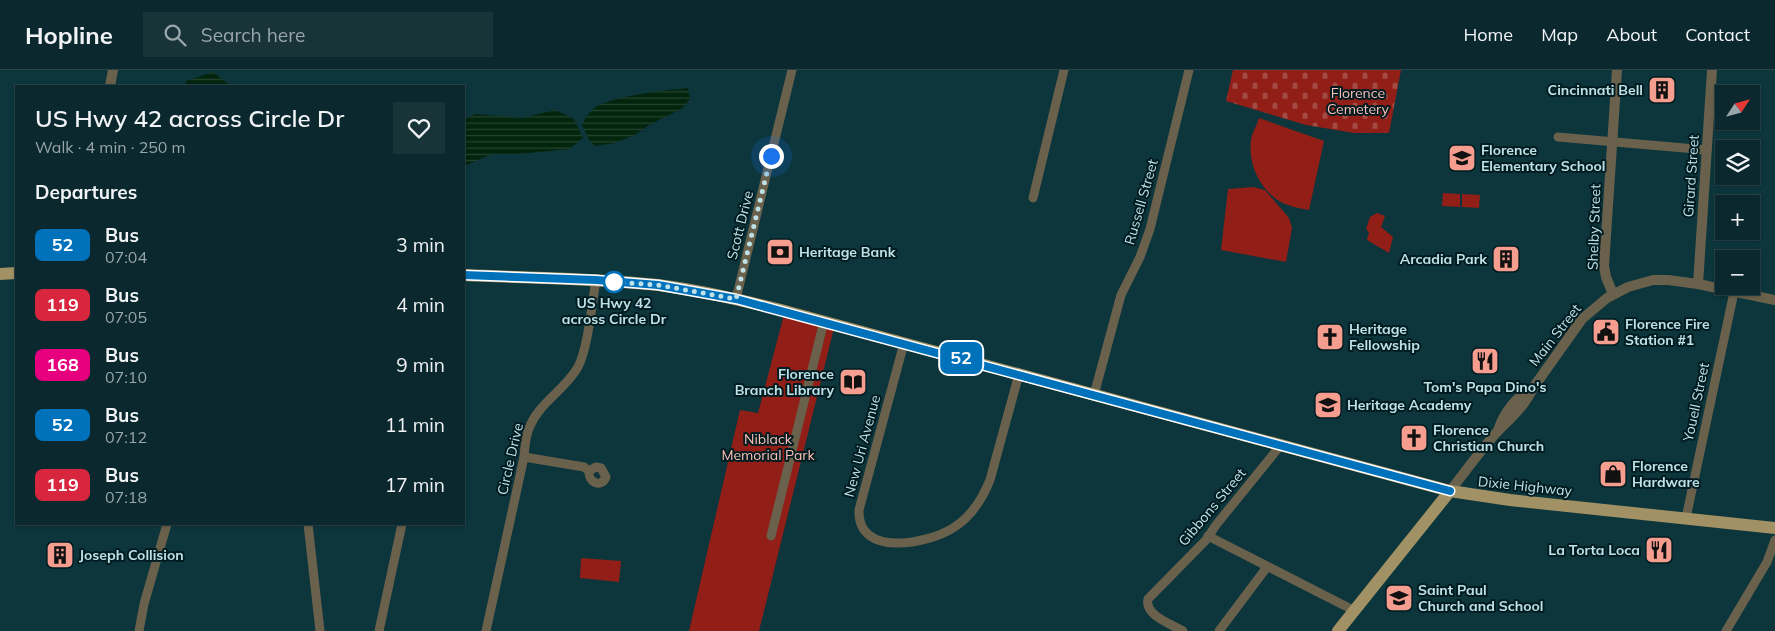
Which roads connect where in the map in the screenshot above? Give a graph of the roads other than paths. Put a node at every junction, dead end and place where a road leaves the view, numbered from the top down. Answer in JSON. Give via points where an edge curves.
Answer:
{"nodes":[{"id":1,"x":113,"y":70,"type":"edge"},
{"id":2,"x":792,"y":70,"type":"edge"},
{"id":3,"x":1064,"y":70,"type":"edge"},
{"id":4,"x":1190,"y":70,"type":"edge"},
{"id":5,"x":1617,"y":70,"type":"edge"},
{"id":6,"x":1712,"y":70,"type":"edge"},
{"id":7,"x":110,"y":85,"type":"edge"},
{"id":8,"x":1558,"y":137,"type":"dead end"},
{"id":9,"x":1612,"y":140,"type":"junction"},
{"id":10,"x":1707,"y":150,"type":"junction"},
{"id":11,"x":1033,"y":198,"type":"dead end"},
{"id":12,"x":15,"y":273,"type":"edge"},
{"id":13,"x":0,"y":274,"type":"edge"},
{"id":14,"x":465,"y":275,"type":"edge"},
{"id":15,"x":596,"y":280,"type":"junction"},
{"id":16,"x":1698,"y":284,"type":"junction"},
{"id":17,"x":1715,"y":288,"type":"edge"},
{"id":18,"x":1613,"y":294,"type":"junction"},
{"id":19,"x":1733,"y":295,"type":"edge"},
{"id":20,"x":1749,"y":295,"type":"edge"},
{"id":21,"x":736,"y":299,"type":"junction"},
{"id":22,"x":1775,"y":300,"type":"edge"},
{"id":23,"x":824,"y":321,"type":"junction"},
{"id":24,"x":904,"y":343,"type":"junction"},
{"id":25,"x":1019,"y":374,"type":"junction"},
{"id":26,"x":1094,"y":395,"type":"junction"},
{"id":27,"x":1280,"y":446,"type":"junction"},
{"id":28,"x":524,"y":456,"type":"junction"},
{"id":29,"x":589,"y":471,"type":"dead end"},
{"id":30,"x":1450,"y":491,"type":"junction"},
{"id":31,"x":1686,"y":518,"type":"junction"},
{"id":32,"x":167,"y":525,"type":"edge"},
{"id":33,"x":308,"y":525,"type":"edge"},
{"id":34,"x":402,"y":525,"type":"edge"},
{"id":35,"x":1775,"y":528,"type":"edge"},
{"id":36,"x":770,"y":536,"type":"dead end"},
{"id":37,"x":1208,"y":536,"type":"junction"},
{"id":38,"x":1775,"y":540,"type":"edge"},
{"id":39,"x":1267,"y":566,"type":"junction"},
{"id":40,"x":1355,"y":611,"type":"junction"},
{"id":41,"x":139,"y":631,"type":"edge"},
{"id":42,"x":320,"y":631,"type":"edge"},
{"id":43,"x":379,"y":631,"type":"edge"},
{"id":44,"x":486,"y":631,"type":"edge"},
{"id":45,"x":1183,"y":631,"type":"edge"},
{"id":46,"x":1219,"y":631,"type":"edge"},
{"id":47,"x":1338,"y":631,"type":"edge"},
{"id":48,"x":1726,"y":631,"type":"edge"}],
"edges":[{"from":1,"to":7,"type":"street"},
{"from":2,"to":21,"type":"street","name":"Scott Drive"},
{"from":3,"to":11,"type":"street"},
{"from":4,"to":26,"type":"street","name":"Russell Street","via":[[1150,229],[1121,295]]},
{"from":5,"to":9,"type":"street","name":"Shelby Street"},
{"from":6,"to":10,"type":"street","name":"Girard Street"},
{"from":8,"to":9,"type":"street"},
{"from":9,"to":10,"type":"street"},
{"from":9,"to":18,"type":"street","name":"Shelby Street","via":[[1604,266]]},
{"from":10,"to":16,"type":"street","name":"Girard Street"},
{"from":12,"to":13,"type":"main road"},
{"from":14,"to":15,"type":"main road","name":"Dixie Highway"},
{"from":15,"to":21,"type":"main road","name":"Dixie Highway","via":[[658,285]]},
{"from":15,"to":28,"type":"street","name":"Circle Drive","via":[[579,366],[533,419],[527,433]]},
{"from":16,"to":17,"type":"street","name":"Main Street"},
{"from":16,"to":18,"type":"street","name":"Main Street","via":[[1658,280],[1630,286]]},
{"from":18,"to":30,"type":"street","name":"Main Street","via":[[1577,325],[1533,388],[1523,392],[1501,419],[1497,432]]},
{"from":19,"to":31,"type":"street","name":"Youell Street"},
{"from":20,"to":22,"type":"street","name":"Main Street"},
{"from":21,"to":23,"type":"main road","name":"Dixie Highway"},
{"from":23,"to":24,"type":"main road","name":"Dixie Highway"},
{"from":23,"to":36,"type":"street"},
{"from":24,"to":25,"type":"main road","name":"Dixie Highway"},
{"from":24,"to":25,"type":"street","name":"New Uri Avenue","via":[[859,510],[865,530],[884,541],[905,544],[929,539],[953,528],[972,512],[990,480]]},
{"from":25,"to":26,"type":"main road","name":"Dixie Highway"},
{"from":26,"to":27,"type":"main road","name":"Dixie Highway"},
{"from":27,"to":30,"type":"main road","name":"Dixie Highway"},
{"from":27,"to":37,"type":"street","name":"Gibbons Street"},
{"from":28,"to":29,"type":"street","via":[[584,467]]},
{"from":28,"to":44,"type":"street","name":"Circle Drive"},
{"from":30,"to":31,"type":"main road","name":"Dixie Highway"},
{"from":30,"to":40,"type":"main road"},
{"from":31,"to":35,"type":"main road","name":"Dixie Highway"},
{"from":32,"to":41,"type":"street"},
{"from":33,"to":42,"type":"street"},
{"from":34,"to":43,"type":"street"},
{"from":37,"to":39,"type":"street"},
{"from":37,"to":45,"type":"street","name":"Gibbons Street","via":[[1147,602],[1151,613]]},
{"from":38,"to":48,"type":"street","via":[[1767,562]]},
{"from":39,"to":40,"type":"street"},
{"from":39,"to":46,"type":"street"},
{"from":40,"to":47,"type":"main road"}]}
